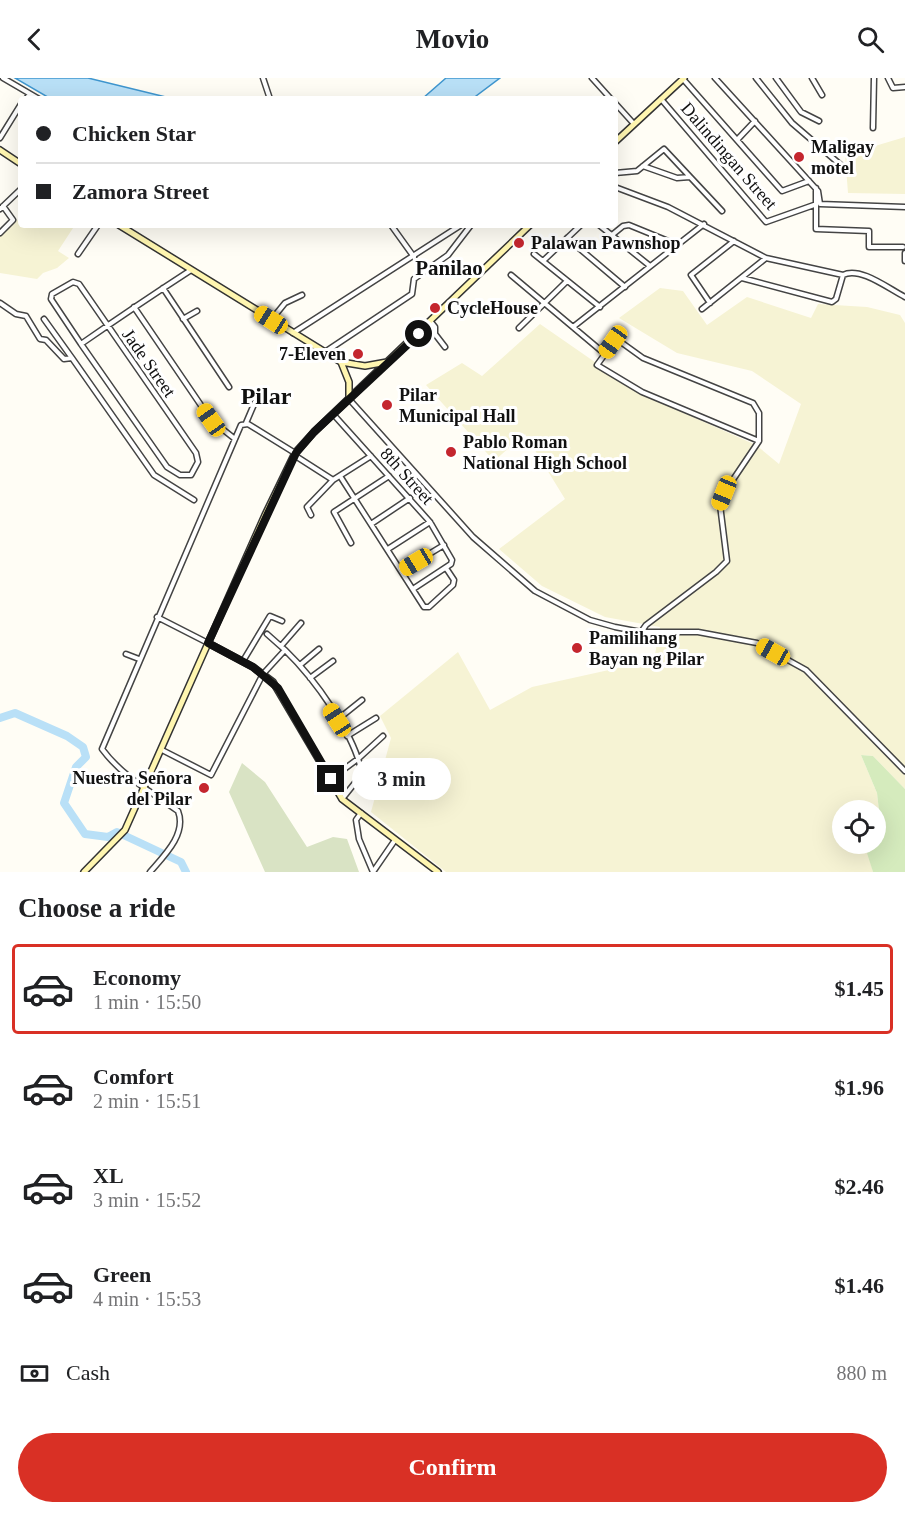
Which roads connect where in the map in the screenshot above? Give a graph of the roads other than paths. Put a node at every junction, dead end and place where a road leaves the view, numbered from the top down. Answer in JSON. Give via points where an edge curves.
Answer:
{"nodes":[{"id":1,"x":3,"y":78,"type":"edge"},
{"id":2,"x":263,"y":78,"type":"edge"},
{"id":3,"x":592,"y":78,"type":"edge"},
{"id":4,"x":716,"y":78,"type":"edge"},
{"id":5,"x":756,"y":78,"type":"edge"},
{"id":6,"x":776,"y":78,"type":"edge"},
{"id":7,"x":873,"y":78,"type":"edge"},
{"id":8,"x":888,"y":78,"type":"edge"},
{"id":9,"x":683,"y":79,"type":"edge"},
{"id":10,"x":815,"y":79,"type":"edge"},
{"id":11,"x":905,"y":87,"type":"edge"},
{"id":12,"x":30,"y":94,"type":"joint"},
{"id":13,"x":822,"y":95,"type":"dead end"},
{"id":14,"x":34,"y":96,"type":"edge"},
{"id":15,"x":269,"y":96,"type":"edge"},
{"id":16,"x":608,"y":96,"type":"edge"},
{"id":17,"x":662,"y":99,"type":"junction"},
{"id":18,"x":618,"y":107,"type":"edge"},
{"id":19,"x":18,"y":109,"type":"edge"},
{"id":20,"x":755,"y":121,"type":"junction"},
{"id":21,"x":819,"y":121,"type":"dead end"},
{"id":22,"x":634,"y":124,"type":"junction"},
{"id":23,"x":873,"y":128,"type":"dead end"},
{"id":24,"x":0,"y":138,"type":"edge"},
{"id":25,"x":618,"y":139,"type":"edge"},
{"id":26,"x":736,"y":140,"type":"junction"},
{"id":27,"x":1,"y":151,"type":"edge"},
{"id":28,"x":18,"y":162,"type":"edge"},
{"id":29,"x":643,"y":166,"type":"junction"},
{"id":30,"x":842,"y":166,"type":"dead end"},
{"id":31,"x":618,"y":173,"type":"edge"},
{"id":32,"x":690,"y":177,"type":"junction"},
{"id":33,"x":809,"y":181,"type":"junction"},
{"id":34,"x":816,"y":188,"type":"junction"},
{"id":35,"x":618,"y":189,"type":"edge"},
{"id":36,"x":18,"y":192,"type":"edge"},
{"id":37,"x":814,"y":205,"type":"junction"},
{"id":38,"x":905,"y":207,"type":"edge"},
{"id":39,"x":1,"y":208,"type":"edge"},
{"id":40,"x":722,"y":211,"type":"dead end"},
{"id":41,"x":704,"y":224,"type":"junction"},
{"id":42,"x":96,"y":228,"type":"edge"},
{"id":43,"x":124,"y":228,"type":"edge"},
{"id":44,"x":393,"y":228,"type":"edge"},
{"id":45,"x":457,"y":228,"type":"edge"},
{"id":46,"x":469,"y":228,"type":"edge"},
{"id":47,"x":527,"y":228,"type":"edge"},
{"id":48,"x":578,"y":228,"type":"edge"},
{"id":49,"x":603,"y":228,"type":"edge"},
{"id":50,"x":0,"y":233,"type":"edge"},
{"id":51,"x":612,"y":235,"type":"junction"},
{"id":52,"x":567,"y":238,"type":"junction"},
{"id":53,"x":734,"y":241,"type":"junction"},
{"id":54,"x":678,"y":245,"type":"junction"},
{"id":55,"x":903,"y":247,"type":"dead end"},
{"id":56,"x":905,"y":253,"type":"edge"},
{"id":57,"x":78,"y":254,"type":"dead end"},
{"id":58,"x":534,"y":254,"type":"dead end"},
{"id":59,"x":414,"y":257,"type":"junction"},
{"id":60,"x":766,"y":258,"type":"junction"},
{"id":61,"x":904,"y":260,"type":"edge"},
{"id":62,"x":543,"y":261,"type":"junction"},
{"id":63,"x":650,"y":266,"type":"junction"},
{"id":64,"x":191,"y":270,"type":"junction"},
{"id":65,"x":511,"y":274,"type":"dead end"},
{"id":66,"x":843,"y":275,"type":"junction"},
{"id":67,"x":742,"y":278,"type":"junction"},
{"id":68,"x":567,"y":281,"type":"junction"},
{"id":69,"x":625,"y":287,"type":"junction"},
{"id":70,"x":163,"y":288,"type":"junction"},
{"id":71,"x":302,"y":295,"type":"dead end"},
{"id":72,"x":905,"y":297,"type":"edge"},
{"id":73,"x":0,"y":303,"type":"edge"},
{"id":74,"x":710,"y":303,"type":"junction"},
{"id":75,"x":546,"y":305,"type":"junction"},
{"id":76,"x":134,"y":307,"type":"junction"},
{"id":77,"x":600,"y":307,"type":"junction"},
{"id":78,"x":702,"y":309,"type":"dead end"},
{"id":79,"x":197,"y":311,"type":"dead end"},
{"id":80,"x":44,"y":319,"type":"dead end"},
{"id":81,"x":183,"y":319,"type":"junction"},
{"id":82,"x":271,"y":320,"type":"junction"},
{"id":83,"x":431,"y":322,"type":"junction"},
{"id":84,"x":106,"y":326,"type":"junction"},
{"id":85,"x":573,"y":327,"type":"junction"},
{"id":86,"x":519,"y":328,"type":"dead end"},
{"id":87,"x":293,"y":333,"type":"junction"},
{"id":88,"x":81,"y":344,"type":"junction"},
{"id":89,"x":445,"y":347,"type":"dead end"},
{"id":90,"x":325,"y":352,"type":"junction"},
{"id":91,"x":605,"y":354,"type":"junction"},
{"id":92,"x":72,"y":358,"type":"junction"},
{"id":93,"x":392,"y":360,"type":"junction"},
{"id":94,"x":341,"y":362,"type":"junction"},
{"id":95,"x":229,"y":387,"type":"dead end"},
{"id":96,"x":349,"y":399,"type":"junction"},
{"id":97,"x":255,"y":402,"type":"dead end"},
{"id":98,"x":333,"y":414,"type":"junction"},
{"id":99,"x":246,"y":423,"type":"junction"},
{"id":100,"x":235,"y":439,"type":"junction"},
{"id":101,"x":759,"y":441,"type":"junction"},
{"id":102,"x":295,"y":454,"type":"junction"},
{"id":103,"x":371,"y":456,"type":"junction"},
{"id":104,"x":340,"y":476,"type":"junction"},
{"id":105,"x":389,"y":477,"type":"junction"},
{"id":106,"x":333,"y":480,"type":"junction"},
{"id":107,"x":410,"y":498,"type":"junction"},
{"id":108,"x":355,"y":499,"type":"junction"},
{"id":109,"x":194,"y":500,"type":"dead end"},
{"id":110,"x":312,"y":515,"type":"dead end"},
{"id":111,"x":430,"y":522,"type":"junction"},
{"id":112,"x":371,"y":524,"type":"junction"},
{"id":113,"x":351,"y":543,"type":"dead end"},
{"id":114,"x":444,"y":545,"type":"junction"},
{"id":115,"x":387,"y":549,"type":"junction"},
{"id":116,"x":446,"y":568,"type":"junction"},
{"id":117,"x":401,"y":571,"type":"junction"},
{"id":118,"x":413,"y":590,"type":"junction"},
{"id":119,"x":157,"y":617,"type":"junction"},
{"id":120,"x":282,"y":621,"type":"dead end"},
{"id":121,"x":301,"y":623,"type":"dead end"},
{"id":122,"x":641,"y":632,"type":"junction"},
{"id":123,"x":267,"y":634,"type":"dead end"},
{"id":124,"x":208,"y":643,"type":"junction"},
{"id":125,"x":283,"y":648,"type":"junction"},
{"id":126,"x":319,"y":649,"type":"dead end"},
{"id":127,"x":126,"y":654,"type":"dead end"},
{"id":128,"x":139,"y":658,"type":"junction"},
{"id":129,"x":243,"y":661,"type":"junction"},
{"id":130,"x":333,"y":661,"type":"dead end"},
{"id":131,"x":300,"y":665,"type":"junction"},
{"id":132,"x":263,"y":674,"type":"junction"},
{"id":133,"x":310,"y":678,"type":"junction"},
{"id":134,"x":362,"y":700,"type":"dead end"},
{"id":135,"x":376,"y":717,"type":"dead end"},
{"id":136,"x":337,"y":720,"type":"junction"},
{"id":137,"x":347,"y":736,"type":"junction"},
{"id":138,"x":383,"y":736,"type":"dead end"},
{"id":139,"x":162,"y":750,"type":"junction"},
{"id":140,"x":359,"y":758,"type":"junction"},
{"id":141,"x":905,"y":771,"type":"edge"},
{"id":142,"x":331,"y":779,"type":"junction"},
{"id":143,"x":143,"y":790,"type":"junction"},
{"id":144,"x":342,"y":799,"type":"junction"},
{"id":145,"x":361,"y":813,"type":"junction"},
{"id":146,"x":396,"y":839,"type":"junction"},
{"id":147,"x":84,"y":872,"type":"edge"},
{"id":148,"x":150,"y":872,"type":"edge"},
{"id":149,"x":438,"y":872,"type":"edge"}],
"edges":[{"from":1,"to":12,"type":"street"},
{"from":2,"to":15,"type":"street"},
{"from":3,"to":16,"type":"street"},
{"from":4,"to":20,"type":"street"},
{"from":5,"to":30,"type":"street","via":[[792,123]]},
{"from":6,"to":21,"type":"street","via":[[801,112]]},
{"from":7,"to":23,"type":"street"},
{"from":8,"to":11,"type":"street","via":[[893,88]]},
{"from":9,"to":17,"type":"main road"},
{"from":9,"to":26,"type":"street"},
{"from":10,"to":13,"type":"street"},
{"from":12,"to":14,"type":"street"},
{"from":17,"to":22,"type":"main road"},
{"from":17,"to":37,"type":"street","name":"Dalindingan Street","via":[[766,222]]},
{"from":18,"to":22,"type":"street"},
{"from":19,"to":24,"type":"street"},
{"from":20,"to":26,"type":"street"},
{"from":20,"to":33,"type":"street"},
{"from":22,"to":25,"type":"main road"},
{"from":26,"to":33,"type":"street","via":[[782,190]]},
{"from":27,"to":28,"type":"main road"},
{"from":29,"to":31,"type":"street","via":[[633,173]]},
{"from":29,"to":32,"type":"street","via":[[677,178]]},
{"from":29,"to":32,"type":"street","via":[[664,149]]},
{"from":32,"to":40,"type":"street"},
{"from":33,"to":34,"type":"street"},
{"from":34,"to":37,"type":"street"},
{"from":34,"to":38,"type":"street","via":[[822,205]]},
{"from":35,"to":41,"type":"street"},
{"from":36,"to":39,"type":"street"},
{"from":37,"to":55,"type":"street","via":[[816,229],[868,231],[869,247]]},
{"from":39,"to":50,"type":"street","via":[[14,220]]},
{"from":41,"to":53,"type":"street"},
{"from":41,"to":54,"type":"street"},
{"from":42,"to":57,"type":"street"},
{"from":43,"to":64,"type":"main road"},
{"from":44,"to":59,"type":"street"},
{"from":45,"to":59,"type":"street"},
{"from":46,"to":90,"type":"street","via":[[448,255],[414,279],[410,297]]},
{"from":47,"to":83,"type":"main road"},
{"from":48,"to":52,"type":"street"},
{"from":49,"to":51,"type":"street"},
{"from":51,"to":54,"type":"street","via":[[629,225]]},
{"from":51,"to":63,"type":"street"},
{"from":52,"to":62,"type":"street"},
{"from":52,"to":69,"type":"street"},
{"from":53,"to":60,"type":"street"},
{"from":53,"to":74,"type":"street","via":[[690,276]]},
{"from":54,"to":63,"type":"street"},
{"from":56,"to":61,"type":"street"},
{"from":58,"to":62,"type":"street"},
{"from":59,"to":87,"type":"street"},
{"from":60,"to":66,"type":"street"},
{"from":60,"to":67,"type":"street"},
{"from":62,"to":68,"type":"street"},
{"from":63,"to":69,"type":"street"},
{"from":64,"to":70,"type":"street"},
{"from":64,"to":82,"type":"main road"},
{"from":65,"to":75,"type":"street"},
{"from":66,"to":67,"type":"street","via":[[834,302]]},
{"from":66,"to":72,"type":"street","via":[[862,275]]},
{"from":67,"to":74,"type":"street"},
{"from":68,"to":75,"type":"street"},
{"from":68,"to":77,"type":"street"},
{"from":69,"to":77,"type":"street"},
{"from":70,"to":76,"type":"street"},
{"from":70,"to":81,"type":"street"},
{"from":71,"to":82,"type":"street","via":[[285,303]]},
{"from":73,"to":92,"type":"street","via":[[26,316],[40,339],[46,340],[64,359]]},
{"from":74,"to":78,"type":"street"},
{"from":75,"to":85,"type":"street"},
{"from":75,"to":86,"type":"street"},
{"from":76,"to":84,"type":"street"},
{"from":76,"to":100,"type":"street","via":[[211,420]]},
{"from":77,"to":85,"type":"street"},
{"from":79,"to":81,"type":"street"},
{"from":80,"to":92,"type":"street"},
{"from":81,"to":95,"type":"street"},
{"from":82,"to":87,"type":"main road"},
{"from":83,"to":89,"type":"street"},
{"from":83,"to":93,"type":"main road"},
{"from":84,"to":88,"type":"street"},
{"from":84,"to":88,"type":"street","name":"Jade Street","via":[[79,284],[73,282],[52,294]]},
{"from":84,"to":88,"type":"street","name":"Jade Street","via":[[198,457],[191,475],[180,476],[167,467]]},
{"from":85,"to":91,"type":"street"},
{"from":87,"to":90,"type":"main road"},
{"from":90,"to":94,"type":"main road"},
{"from":91,"to":101,"type":"street","via":[[597,364],[642,392]]},
{"from":91,"to":101,"type":"street","via":[[618,340],[643,358],[753,403],[759,413]]},
{"from":92,"to":109,"type":"street","via":[[154,475]]},
{"from":93,"to":94,"type":"main road","via":[[373,365]]},
{"from":93,"to":96,"type":"main road"},
{"from":94,"to":96,"type":"main road","via":[[349,381]]},
{"from":96,"to":98,"type":"main road"},
{"from":96,"to":122,"type":"street","via":[[473,537],[520,581],[590,620]]},
{"from":97,"to":99,"type":"street"},
{"from":98,"to":102,"type":"main road"},
{"from":98,"to":103,"type":"street","name":"8th Street"},
{"from":99,"to":100,"type":"street"},
{"from":99,"to":102,"type":"street"},
{"from":100,"to":119,"type":"street"},
{"from":101,"to":122,"type":"street","via":[[720,505],[727,551],[724,566]]},
{"from":102,"to":106,"type":"street"},
{"from":102,"to":124,"type":"main road"},
{"from":103,"to":104,"type":"street"},
{"from":103,"to":105,"type":"street","name":"8th Street"},
{"from":104,"to":106,"type":"street"},
{"from":104,"to":108,"type":"street"},
{"from":105,"to":107,"type":"street","name":"8th Street"},
{"from":105,"to":108,"type":"street"},
{"from":106,"to":110,"type":"street","via":[[307,507]]},
{"from":107,"to":111,"type":"street","name":"8th Street"},
{"from":107,"to":112,"type":"street"},
{"from":108,"to":112,"type":"street"},
{"from":108,"to":113,"type":"street","via":[[334,512]]},
{"from":111,"to":114,"type":"street","name":"8th Street"},
{"from":111,"to":115,"type":"street"},
{"from":112,"to":115,"type":"street"},
{"from":114,"to":116,"type":"street","name":"8th Street","via":[[452,562]]},
{"from":114,"to":117,"type":"street"},
{"from":115,"to":117,"type":"street"},
{"from":116,"to":118,"type":"street"},
{"from":116,"to":118,"type":"street","via":[[453,585],[429,607],[424,607]]},
{"from":117,"to":118,"type":"street"},
{"from":119,"to":124,"type":"street"},
{"from":119,"to":128,"type":"street"},
{"from":120,"to":129,"type":"street","via":[[270,616]]},
{"from":121,"to":125,"type":"street"},
{"from":122,"to":141,"type":"street","via":[[698,632],[757,643],[806,670]]},
{"from":123,"to":125,"type":"street"},
{"from":124,"to":129,"type":"main road"},
{"from":124,"to":139,"type":"main road"},
{"from":125,"to":131,"type":"street"},
{"from":125,"to":132,"type":"street"},
{"from":126,"to":131,"type":"street"},
{"from":127,"to":128,"type":"street"},
{"from":128,"to":143,"type":"street","via":[[102,749]]},
{"from":129,"to":132,"type":"main road"},
{"from":130,"to":133,"type":"street"},
{"from":131,"to":133,"type":"street"},
{"from":132,"to":139,"type":"street","via":[[211,775]]},
{"from":132,"to":142,"type":"main road","via":[[282,694]]},
{"from":133,"to":136,"type":"street"},
{"from":134,"to":136,"type":"street"},
{"from":135,"to":137,"type":"street"},
{"from":136,"to":137,"type":"street"},
{"from":137,"to":140,"type":"street"},
{"from":138,"to":140,"type":"street"},
{"from":139,"to":143,"type":"main road"},
{"from":140,"to":142,"type":"street"},
{"from":140,"to":144,"type":"street","via":[[362,774]]},
{"from":142,"to":144,"type":"main road"},
{"from":143,"to":147,"type":"main road","via":[[119,839]]},
{"from":143,"to":148,"type":"street","via":[[178,811],[180,827]]},
{"from":144,"to":145,"type":"main road"},
{"from":145,"to":146,"type":"main road"},
{"from":145,"to":146,"type":"street","via":[[356,820],[359,839],[373,872]]},
{"from":146,"to":149,"type":"main road"}]}
